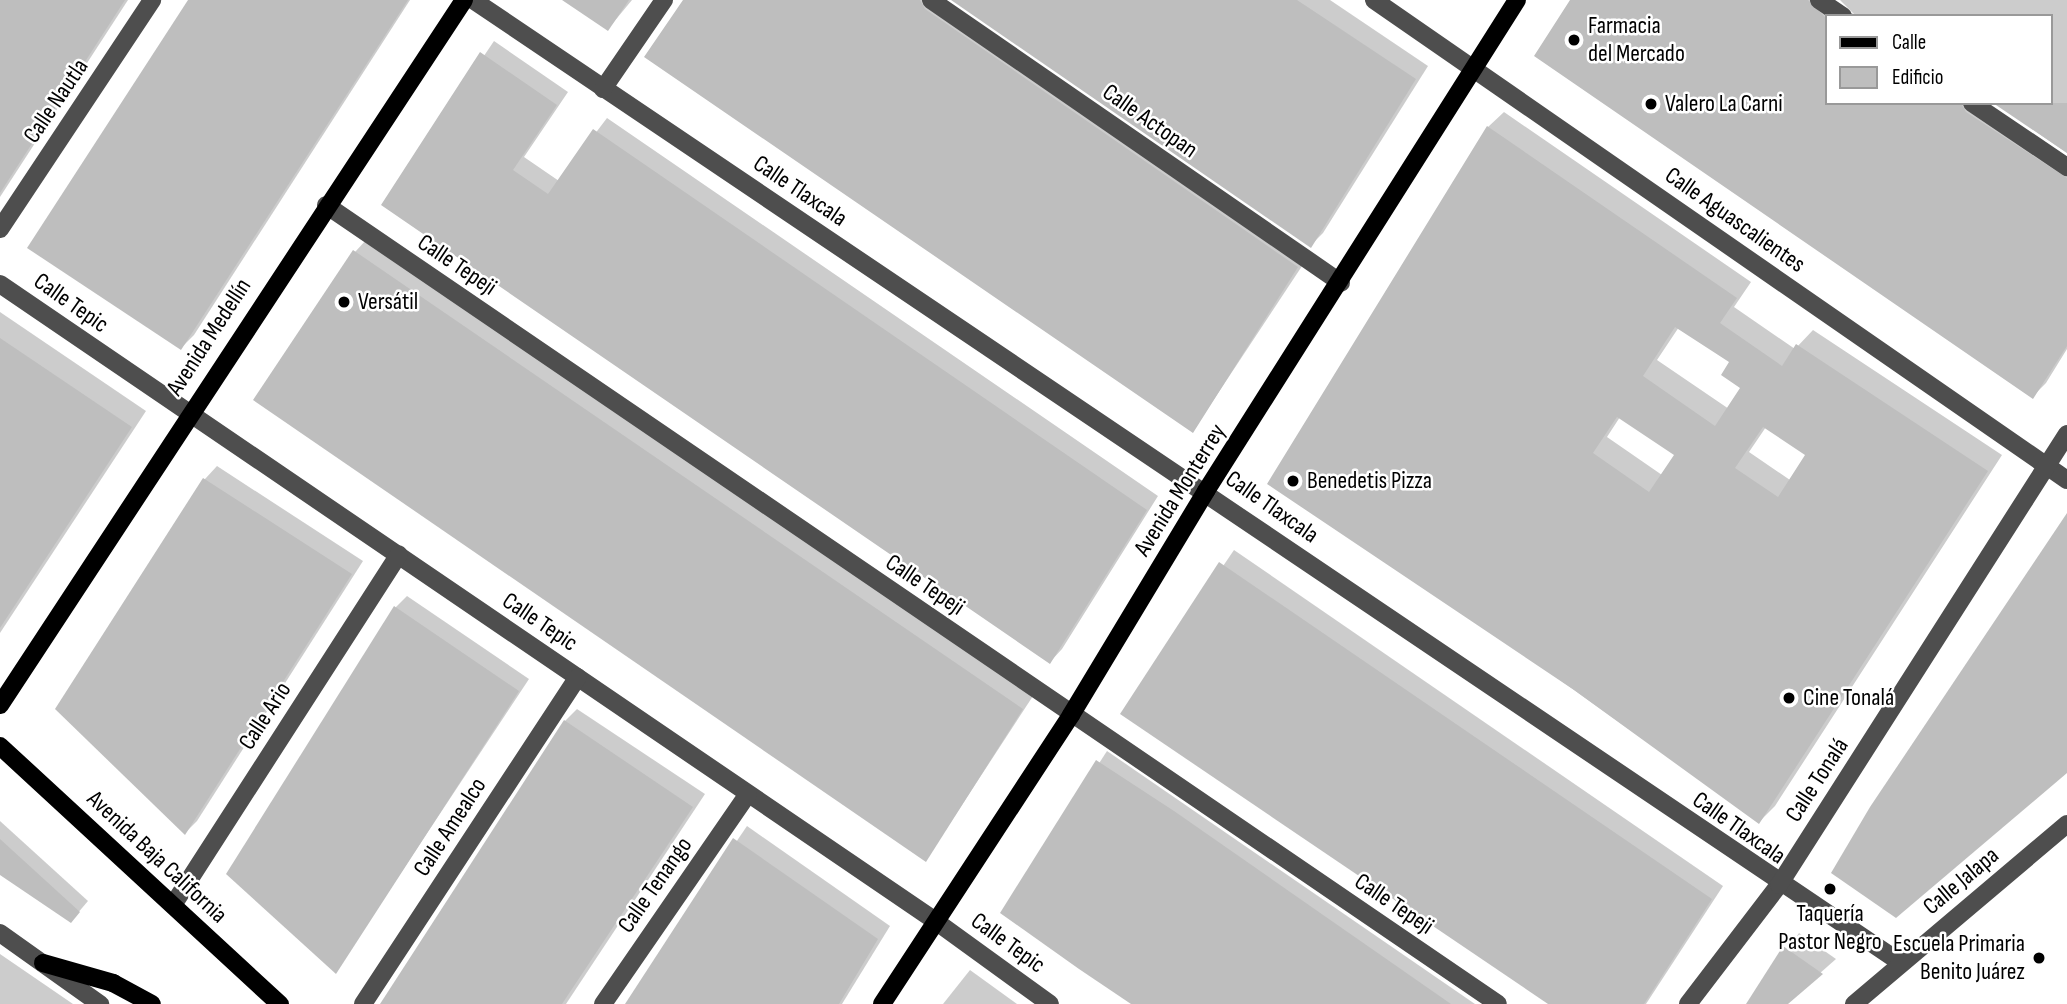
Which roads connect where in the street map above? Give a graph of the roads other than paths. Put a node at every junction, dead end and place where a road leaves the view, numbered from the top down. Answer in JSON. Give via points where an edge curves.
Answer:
{"nodes":[{"id":1,"x":152,"y":0,"type":"edge"},
{"id":2,"x":464,"y":0,"type":"edge"},
{"id":3,"x":473,"y":0,"type":"edge"},
{"id":4,"x":664,"y":0,"type":"edge"},
{"id":5,"x":931,"y":0,"type":"edge"},
{"id":6,"x":1374,"y":0,"type":"edge"},
{"id":7,"x":1517,"y":0,"type":"edge"},
{"id":8,"x":1819,"y":0,"type":"edge"},
{"id":9,"x":1840,"y":14,"type":"edge"},
{"id":10,"x":1474,"y":68,"type":"junction"},
{"id":11,"x":603,"y":89,"type":"junction"},
{"id":12,"x":1975,"y":105,"type":"edge"},
{"id":13,"x":2067,"y":167,"type":"edge"},
{"id":14,"x":326,"y":205,"type":"junction"},
{"id":15,"x":0,"y":229,"type":"edge"},
{"id":16,"x":1341,"y":283,"type":"junction"},
{"id":17,"x":0,"y":284,"type":"edge"},
{"id":18,"x":188,"y":414,"type":"junction"},
{"id":19,"x":2067,"y":434,"type":"edge"},
{"id":20,"x":2046,"y":466,"type":"junction"},
{"id":21,"x":2067,"y":480,"type":"edge"},
{"id":22,"x":1206,"y":491,"type":"junction"},
{"id":23,"x":399,"y":554,"type":"junction"},
{"id":24,"x":578,"y":677,"type":"junction"},
{"id":25,"x":0,"y":705,"type":"edge"},
{"id":26,"x":1071,"y":715,"type":"junction"},
{"id":27,"x":0,"y":746,"type":"edge"},
{"id":28,"x":748,"y":794,"type":"junction"},
{"id":29,"x":2067,"y":824,"type":"edge"},
{"id":30,"x":1779,"y":885,"type":"junction"},
{"id":31,"x":173,"y":905,"type":"junction"},
{"id":32,"x":934,"y":920,"type":"junction"},
{"id":33,"x":0,"y":933,"type":"edge"},
{"id":34,"x":43,"y":963,"type":"junction"},
{"id":35,"x":1901,"y":963,"type":"junction"},
{"id":36,"x":100,"y":1004,"type":"edge"},
{"id":37,"x":152,"y":1004,"type":"edge"},
{"id":38,"x":280,"y":1004,"type":"edge"},
{"id":39,"x":363,"y":1004,"type":"edge"},
{"id":40,"x":603,"y":1004,"type":"edge"},
{"id":41,"x":882,"y":1004,"type":"edge"},
{"id":42,"x":1050,"y":1004,"type":"edge"},
{"id":43,"x":1498,"y":1004,"type":"edge"},
{"id":44,"x":1688,"y":1004,"type":"edge"},
{"id":45,"x":1854,"y":1004,"type":"edge"}],
"edges":[{"from":1,"to":15,"type":"street","name":"Calle Nautla"},
{"from":2,"to":14,"type":"main road","name":"Avenida Medellín"},
{"from":3,"to":11,"type":"street","name":"Calle Tlaxcala"},
{"from":4,"to":11,"type":"street"},
{"from":5,"to":16,"type":"street","name":"Calle Actopan"},
{"from":6,"to":10,"type":"street","name":"Calle Aguascalientes"},
{"from":7,"to":10,"type":"main road","name":"Avenida Monterrey"},
{"from":8,"to":9,"type":"street"},
{"from":10,"to":16,"type":"main road","name":"Avenida Monterrey"},
{"from":10,"to":20,"type":"street","name":"Calle Aguascalientes"},
{"from":11,"to":22,"type":"street","name":"Calle Tlaxcala"},
{"from":12,"to":13,"type":"street"},
{"from":14,"to":18,"type":"main road","name":"Avenida Medellín"},
{"from":14,"to":26,"type":"street","name":"Calle Tepeji"},
{"from":16,"to":22,"type":"main road","name":"Avenida Monterrey"},
{"from":17,"to":18,"type":"street","name":"Calle Tepic"},
{"from":18,"to":23,"type":"street","name":"Calle Tepic"},
{"from":18,"to":25,"type":"main road","name":"Avenida Medellín"},
{"from":19,"to":20,"type":"street","name":"Calle Tonalá"},
{"from":20,"to":21,"type":"street","name":"Calle Aguascalientes"},
{"from":20,"to":30,"type":"street","name":"Calle Tonalá"},
{"from":22,"to":26,"type":"main road","name":"Avenida Monterrey"},
{"from":22,"to":30,"type":"street","name":"Calle Tlaxcala"},
{"from":23,"to":24,"type":"street","name":"Calle Tepic"},
{"from":23,"to":31,"type":"street","name":"Calle Ario"},
{"from":24,"to":28,"type":"street","name":"Calle Tepic"},
{"from":24,"to":39,"type":"street","name":"Calle Amealco"},
{"from":26,"to":32,"type":"main road","name":"Avenida Monterrey"},
{"from":26,"to":43,"type":"street","name":"Calle Tepeji"},
{"from":27,"to":31,"type":"main road","name":"Avenida Baja California"},
{"from":28,"to":32,"type":"street","name":"Calle Tepic"},
{"from":28,"to":40,"type":"street","name":"Calle Tenango"},
{"from":29,"to":35,"type":"street","name":"Calle Jalapa"},
{"from":30,"to":35,"type":"street","name":"Calle Tlaxcala"},
{"from":30,"to":44,"type":"street","name":"Calle Tonalá"},
{"from":31,"to":38,"type":"main road","name":"Avenida Baja California"},
{"from":32,"to":41,"type":"main road","name":"Avenida Monterrey"},
{"from":32,"to":42,"type":"street","name":"Calle Tepic"},
{"from":33,"to":34,"type":"street"},
{"from":34,"to":36,"type":"street"},
{"from":34,"to":37,"type":"main road","via":[[113,983]]},
{"from":35,"to":45,"type":"street","name":"Calle Jalapa"}]}
